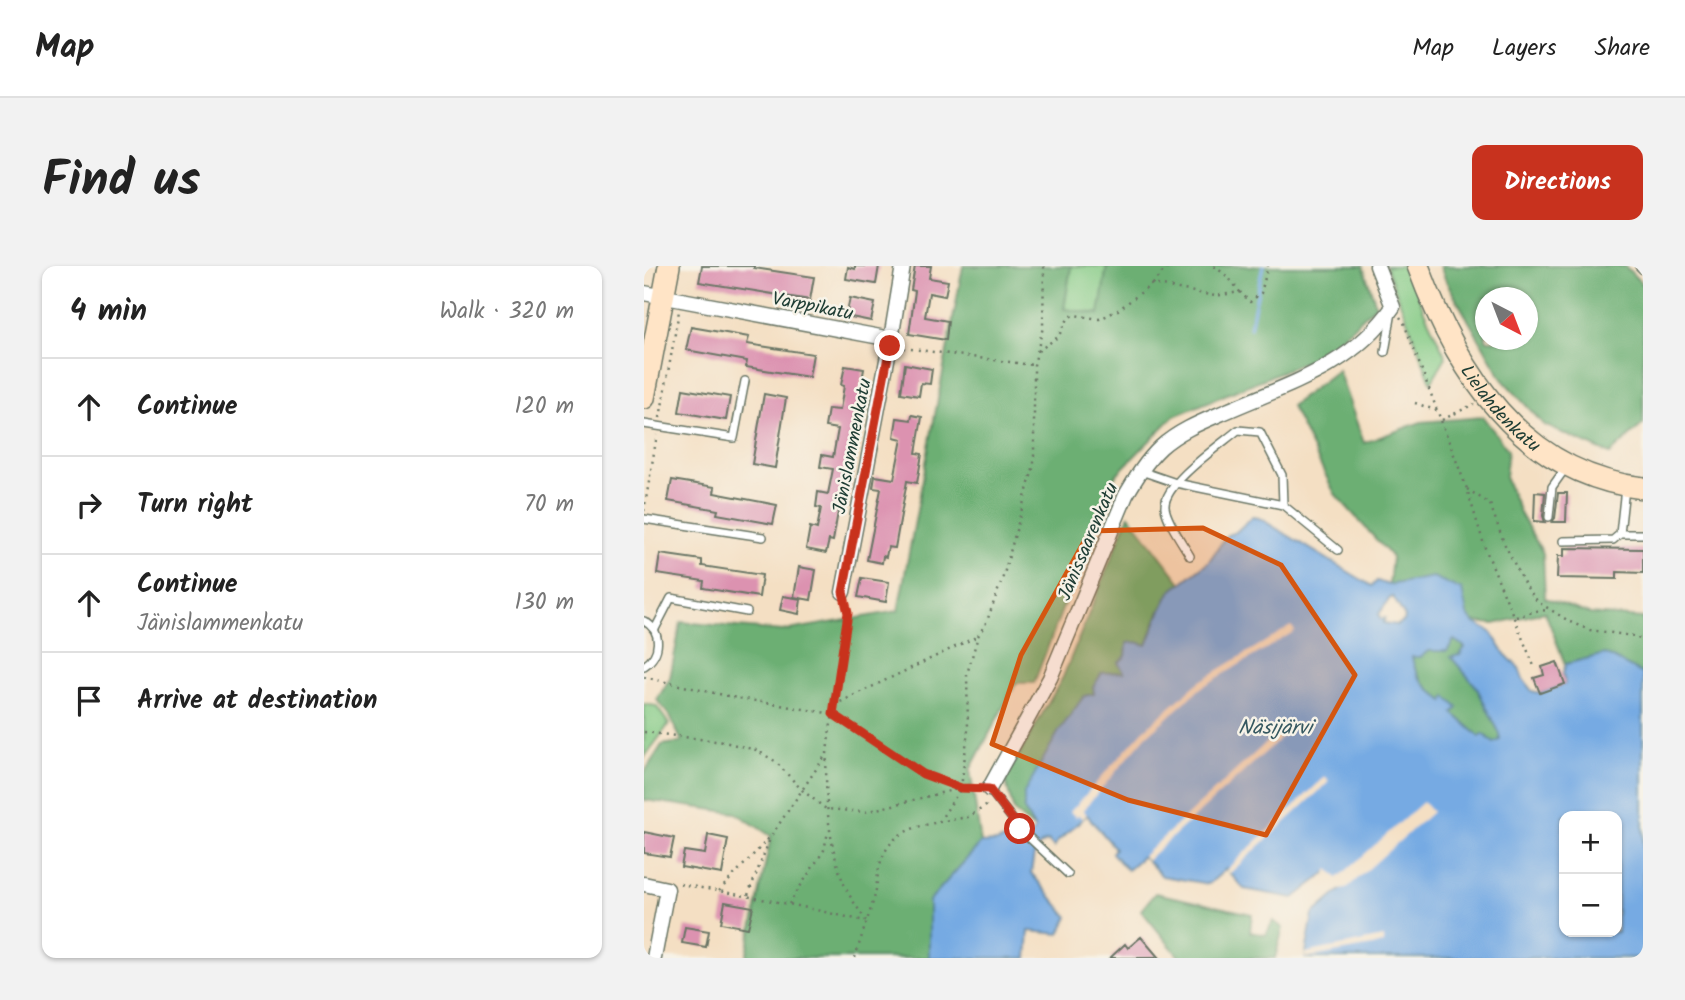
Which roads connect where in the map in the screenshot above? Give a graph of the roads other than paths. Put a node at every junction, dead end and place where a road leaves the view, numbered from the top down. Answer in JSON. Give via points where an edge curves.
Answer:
{"nodes":[{"id":1,"x":669,"y":266,"type":"edge"},
{"id":2,"x":903,"y":266,"type":"edge"},
{"id":3,"x":1377,"y":266,"type":"edge"},
{"id":4,"x":1418,"y":266,"type":"edge"},
{"id":5,"x":1639,"y":266,"type":"edge"},
{"id":6,"x":1643,"y":270,"type":"edge"},
{"id":7,"x":663,"y":296,"type":"edge"},
{"id":8,"x":1393,"y":307,"type":"junction"},
{"id":9,"x":891,"y":343,"type":"junction"},
{"id":10,"x":1385,"y":352,"type":"dead end"},
{"id":11,"x":745,"y":381,"type":"dead end"},
{"id":12,"x":644,"y":398,"type":"edge"},
{"id":13,"x":644,"y":424,"type":"edge"},
{"id":14,"x":1568,"y":465,"type":"junction"},
{"id":15,"x":1140,"y":471,"type":"junction"},
{"id":16,"x":1176,"y":483,"type":"junction"},
{"id":17,"x":1634,"y":487,"type":"edge"},
{"id":18,"x":1283,"y":505,"type":"junction"},
{"id":19,"x":1549,"y":517,"type":"dead end"},
{"id":20,"x":644,"y":519,"type":"edge"},
{"id":21,"x":1620,"y":534,"type":"junction"},
{"id":22,"x":1643,"y":534,"type":"edge"},
{"id":23,"x":763,"y":537,"type":"dead end"},
{"id":24,"x":1563,"y":541,"type":"dead end"},
{"id":25,"x":1338,"y":550,"type":"dead end"},
{"id":26,"x":1189,"y":556,"type":"dead end"},
{"id":27,"x":843,"y":592,"type":"road end"},
{"id":28,"x":747,"y":612,"type":"dead end"},
{"id":29,"x":644,"y":621,"type":"edge"},
{"id":30,"x":655,"y":629,"type":"junction"},
{"id":31,"x":644,"y":666,"type":"edge"},
{"id":32,"x":989,"y":789,"type":"joint"},
{"id":33,"x":1068,"y":874,"type":"dead end"},
{"id":34,"x":644,"y":884,"type":"edge"},
{"id":35,"x":654,"y":958,"type":"edge"}],
"edges":[{"from":1,"to":7,"type":"street"},
{"from":2,"to":9,"type":"street","name":"Jänislammenkatu"},
{"from":3,"to":8,"type":"street"},
{"from":4,"to":14,"type":"street","name":"Lielahdenkatu","via":[[1454,349],[1486,398],[1524,436]]},
{"from":5,"to":6,"type":"lane"},
{"from":7,"to":9,"type":"street","name":"Varppikatu"},
{"from":7,"to":12,"type":"street"},
{"from":8,"to":10,"type":"lane"},
{"from":8,"to":15,"type":"street","name":"Jänissaarenkatu","via":[[1363,342],[1327,368],[1192,425],[1161,447]]},
{"from":9,"to":27,"type":"street","name":"Jänislammenkatu"},
{"from":11,"to":13,"type":"lane","via":[[734,438]]},
{"from":14,"to":17,"type":"street","name":"Lielahdenkatu","via":[[1598,479]]},
{"from":14,"to":19,"type":"lane","via":[[1552,487]]},
{"from":15,"to":16,"type":"lane"},
{"from":15,"to":32,"type":"street","name":"Jänissaarenkatu","via":[[1050,678]]},
{"from":16,"to":18,"type":"lane"},
{"from":16,"to":18,"type":"lane","via":[[1238,430],[1260,432],[1282,475]]},
{"from":16,"to":26,"type":"lane","via":[[1166,495],[1165,509]]},
{"from":17,"to":21,"type":"lane"},
{"from":18,"to":25,"type":"lane"},
{"from":20,"to":23,"type":"lane"},
{"from":21,"to":22,"type":"lane"},
{"from":21,"to":24,"type":"lane","via":[[1613,540]]},
{"from":28,"to":30,"type":"lane","via":[[671,598]]},
{"from":29,"to":30,"type":"lane"},
{"from":30,"to":31,"type":"lane","via":[[654,658]]},
{"from":32,"to":33,"type":"lane","via":[[1020,829]]},
{"from":34,"to":35,"type":"street","via":[[667,888]]}]}
